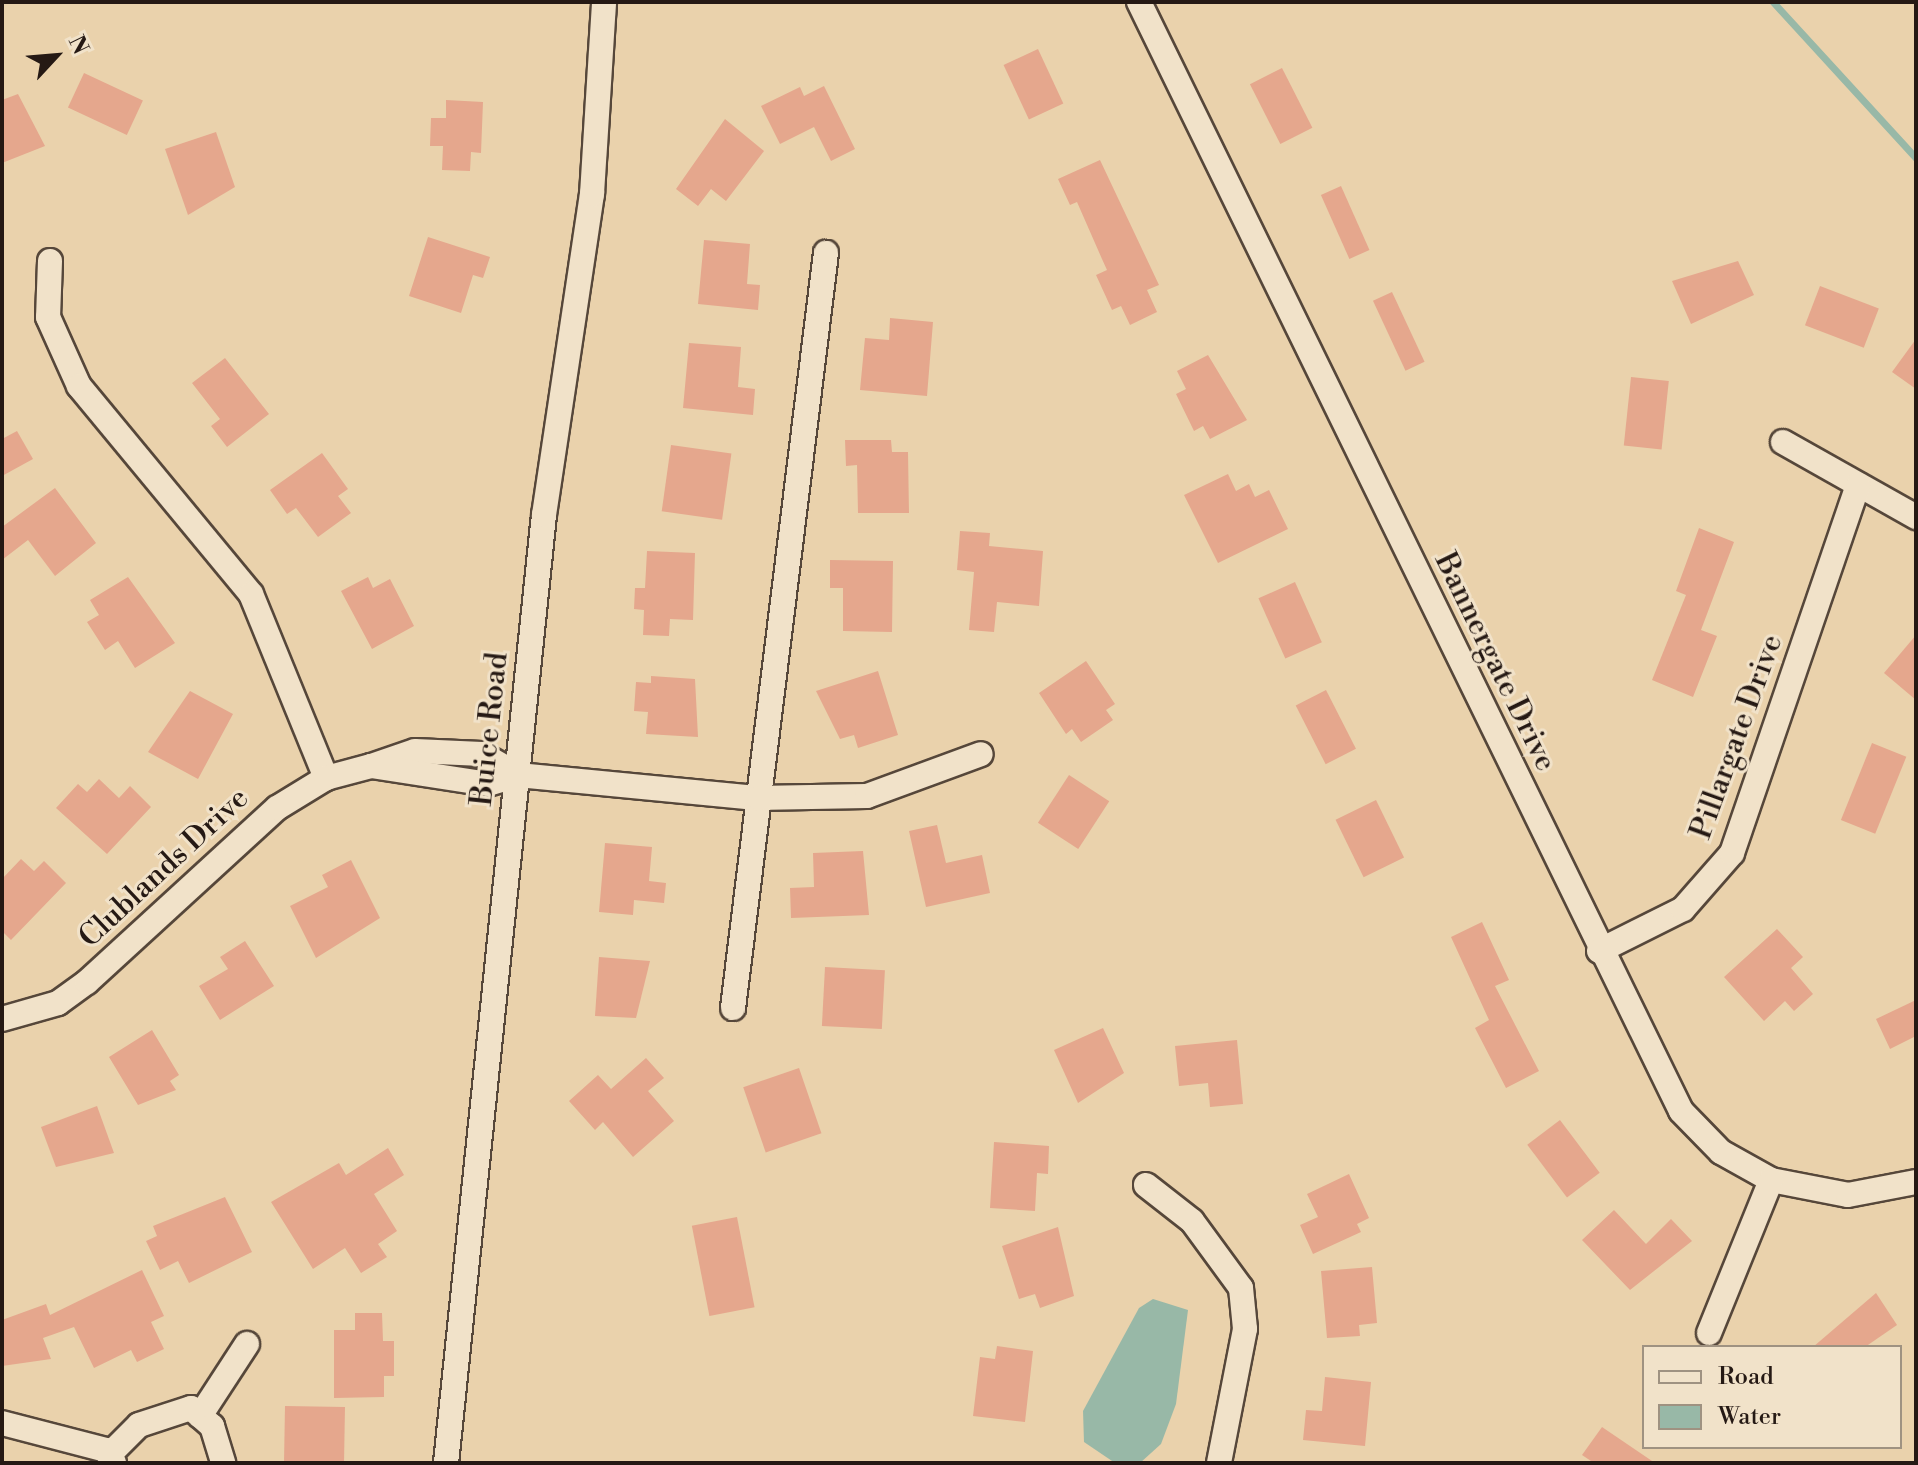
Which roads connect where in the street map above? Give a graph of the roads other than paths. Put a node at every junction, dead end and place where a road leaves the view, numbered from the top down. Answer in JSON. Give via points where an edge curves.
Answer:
{"nodes":[{"id":1,"x":604,"y":2,"type":"edge"},
{"id":2,"x":1139,"y":2,"type":"edge"},
{"id":3,"x":826,"y":253,"type":"dead end"},
{"id":4,"x":50,"y":261,"type":"dead end"},
{"id":5,"x":1783,"y":442,"type":"dead end"},
{"id":6,"x":1858,"y":485,"type":"junction"},
{"id":7,"x":1916,"y":517,"type":"edge"},
{"id":8,"x":981,"y":754,"type":"dead end"},
{"id":9,"x":518,"y":775,"type":"junction"},
{"id":10,"x":326,"y":778,"type":"junction"},
{"id":11,"x":759,"y":798,"type":"junction"},
{"id":12,"x":1599,"y":951,"type":"junction"},
{"id":13,"x":733,"y":1008,"type":"dead end"},
{"id":14,"x":2,"y":1019,"type":"edge"},
{"id":15,"x":1771,"y":1180,"type":"junction"},
{"id":16,"x":1916,"y":1182,"type":"edge"},
{"id":17,"x":1146,"y":1185,"type":"dead end"},
{"id":18,"x":1709,"y":1333,"type":"dead end"},
{"id":19,"x":247,"y":1344,"type":"dead end"},
{"id":20,"x":200,"y":1416,"type":"junction"},
{"id":21,"x":2,"y":1423,"type":"edge"},
{"id":22,"x":112,"y":1459,"type":"edge"},
{"id":23,"x":223,"y":1463,"type":"edge"},
{"id":24,"x":446,"y":1463,"type":"edge"},
{"id":25,"x":1219,"y":1463,"type":"edge"}],
"edges":[{"from":1,"to":9,"type":"street","name":"Buice Road","via":[[592,194],[544,515]]},
{"from":2,"to":12,"type":"street","name":"Bannergate Drive"},
{"from":3,"to":11,"type":"street"},
{"from":4,"to":10,"type":"street","via":[[48,317],[79,386],[251,594]]},
{"from":5,"to":6,"type":"street"},
{"from":6,"to":7,"type":"street"},
{"from":6,"to":12,"type":"street","name":"Pillargate Drive","via":[[1732,853],[1683,909]]},
{"from":8,"to":11,"type":"street","name":"Clublands Drive","via":[[867,796]]},
{"from":9,"to":10,"type":"street","name":"Clublands Drive","via":[[488,784],[371,766]]},
{"from":9,"to":11,"type":"street","name":"Clublands Drive"},
{"from":9,"to":24,"type":"street","name":"Buice Road"},
{"from":10,"to":14,"type":"street","name":"Clublands Drive","via":[[277,808],[87,982],[58,1003]]},
{"from":11,"to":13,"type":"street"},
{"from":12,"to":15,"type":"street","name":"Bannergate Drive","via":[[1681,1111],[1721,1152]]},
{"from":15,"to":16,"type":"street","name":"Bannergate Drive","via":[[1848,1195]]},
{"from":15,"to":18,"type":"street"},
{"from":17,"to":25,"type":"street","via":[[1192,1221],[1241,1288],[1245,1329]]},
{"from":19,"to":20,"type":"street"},
{"from":20,"to":22,"type":"street","via":[[191,1408],[139,1425]]},
{"from":20,"to":23,"type":"street","via":[[212,1426]]},
{"from":21,"to":22,"type":"street"}]}
